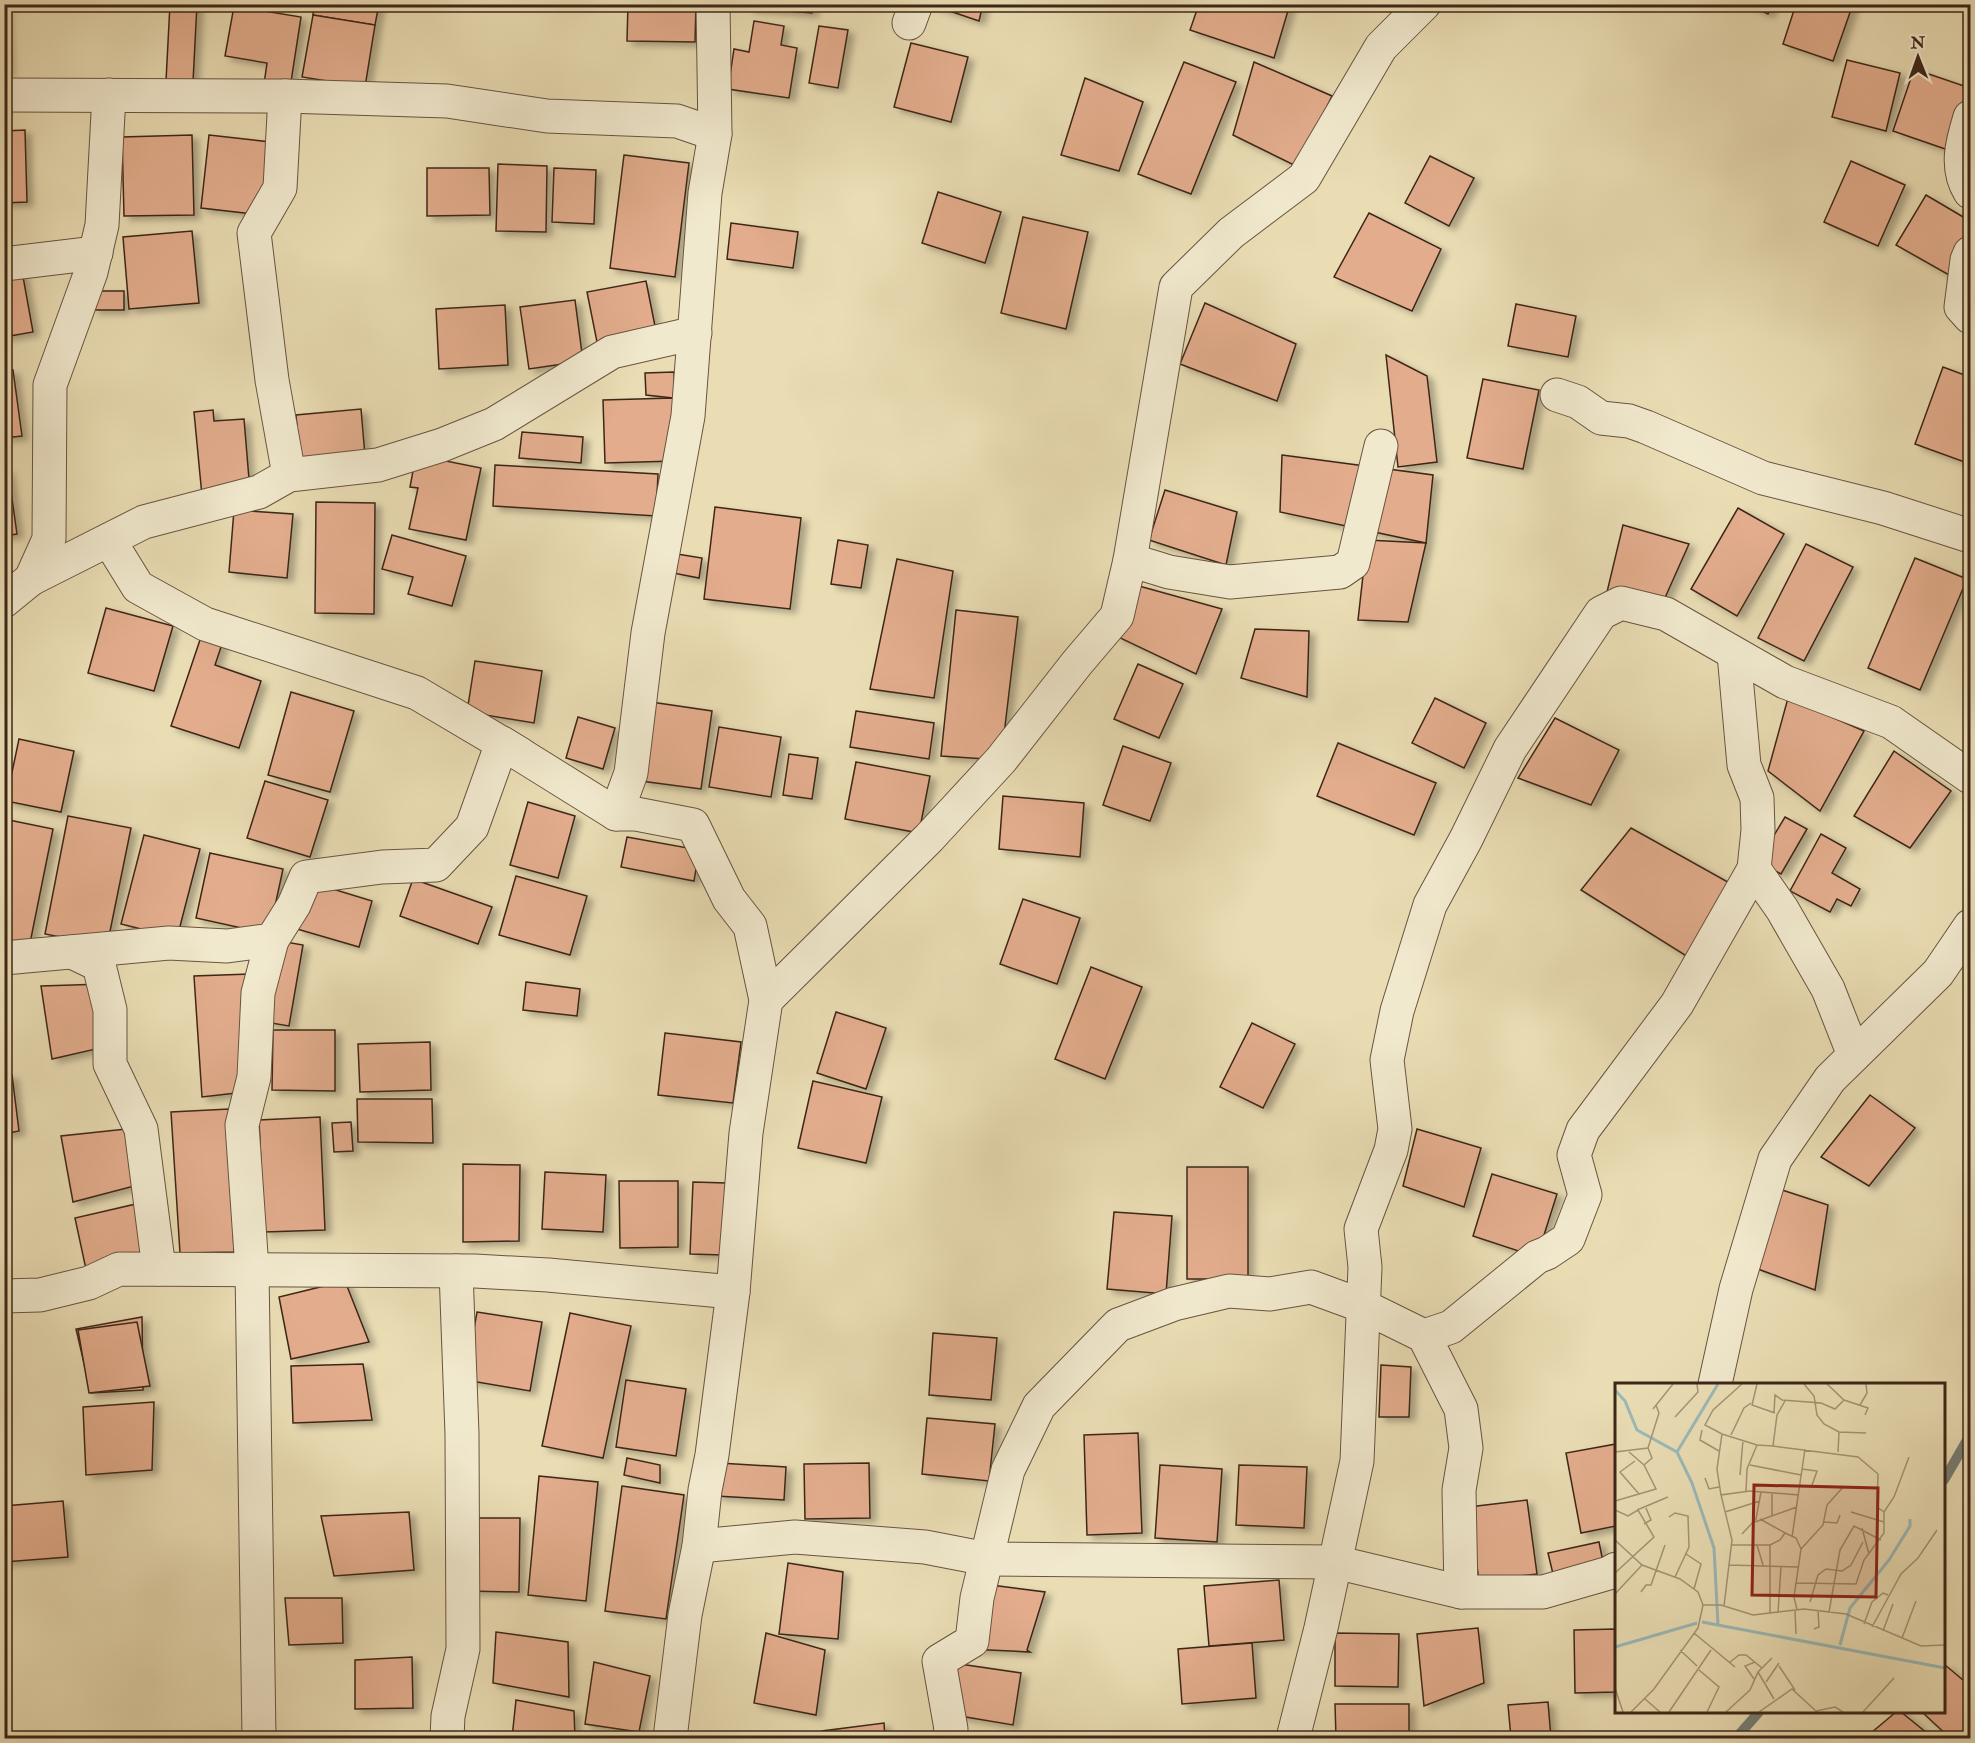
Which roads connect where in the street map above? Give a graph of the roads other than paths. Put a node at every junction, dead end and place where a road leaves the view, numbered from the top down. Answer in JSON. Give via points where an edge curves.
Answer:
{"nodes":[{"id":1,"x":713,"y":4,"type":"edge"},
{"id":2,"x":1424,"y":4,"type":"edge"},
{"id":3,"x":4,"y":95,"type":"edge"},
{"id":4,"x":109,"y":95,"type":"junction"},
{"id":5,"x":285,"y":96,"type":"junction"},
{"id":6,"x":1971,"y":117,"type":"edge"},
{"id":7,"x":715,"y":135,"type":"junction"},
{"id":8,"x":1971,"y":192,"type":"edge"},
{"id":9,"x":96,"y":253,"type":"junction"},
{"id":10,"x":1971,"y":253,"type":"edge"},
{"id":11,"x":4,"y":264,"type":"edge"},
{"id":12,"x":1971,"y":317,"type":"edge"},
{"id":13,"x":695,"y":333,"type":"junction"},
{"id":14,"x":1557,"y":395,"type":"dead end"},
{"id":15,"x":1382,"y":446,"type":"dead end"},
{"id":16,"x":289,"y":475,"type":"junction"},
{"id":17,"x":1971,"y":536,"type":"edge"},
{"id":18,"x":109,"y":540,"type":"junction"},
{"id":19,"x":1130,"y":560,"type":"junction"},
{"id":20,"x":31,"y":579,"type":"junction"},
{"id":21,"x":4,"y":601,"type":"edge"},
{"id":22,"x":1734,"y":654,"type":"junction"},
{"id":23,"x":502,"y":744,"type":"junction"},
{"id":24,"x":1971,"y":777,"type":"edge"},
{"id":25,"x":616,"y":814,"type":"junction"},
{"id":26,"x":1754,"y":869,"type":"junction"},
{"id":27,"x":1971,"y":926,"type":"edge"},
{"id":28,"x":272,"y":940,"type":"junction"},
{"id":29,"x":72,"y":952,"type":"junction"},
{"id":30,"x":4,"y":958,"type":"edge"},
{"id":31,"x":766,"y":1000,"type":"junction"},
{"id":32,"x":1854,"y":1055,"type":"junction"},
{"id":33,"x":159,"y":1269,"type":"junction"},
{"id":34,"x":252,"y":1269,"type":"junction"},
{"id":35,"x":456,"y":1271,"type":"junction"},
{"id":36,"x":733,"y":1292,"type":"junction"},
{"id":37,"x":4,"y":1296,"type":"edge"},
{"id":38,"x":1363,"y":1306,"type":"junction"},
{"id":39,"x":1424,"y":1336,"type":"junction"},
{"id":40,"x":1714,"y":1383,"type":"edge"},
{"id":41,"x":699,"y":1546,"type":"junction"},
{"id":42,"x":987,"y":1559,"type":"junction"},
{"id":43,"x":1335,"y":1562,"type":"junction"},
{"id":44,"x":1615,"y":1570,"type":"edge"},
{"id":45,"x":1461,"y":1592,"type":"junction"},
{"id":46,"x":259,"y":1738,"type":"edge"},
{"id":47,"x":447,"y":1738,"type":"edge"},
{"id":48,"x":670,"y":1738,"type":"edge"},
{"id":49,"x":949,"y":1738,"type":"edge"},
{"id":50,"x":1293,"y":1738,"type":"edge"}],
"edges":[{"from":1,"to":7,"type":"street"},
{"from":2,"to":19,"type":"street","via":[[1381,47],[1304,178],[1231,233],[1176,287]]},
{"from":3,"to":4,"type":"street"},
{"from":4,"to":5,"type":"street"},
{"from":4,"to":9,"type":"street","via":[[102,225]]},
{"from":5,"to":7,"type":"street","via":[[447,101],[547,116],[677,121]]},
{"from":5,"to":16,"type":"street","via":[[280,188],[254,233],[272,380]]},
{"from":6,"to":8,"type":"street","via":[[1962,141],[1960,167]]},
{"from":7,"to":13,"type":"street","via":[[705,194]]},
{"from":9,"to":11,"type":"street"},
{"from":9,"to":20,"type":"street","via":[[50,385],[49,539]]},
{"from":10,"to":12,"type":"street","via":[[1961,307]]},
{"from":13,"to":16,"type":"street","via":[[612,352],[494,424],[442,445],[378,465]]},
{"from":13,"to":25,"type":"street","via":[[688,416],[648,633],[631,773]]},
{"from":14,"to":17,"type":"street","via":[[1578,402],[1601,418],[1646,427],[1763,478],[1883,508]]},
{"from":15,"to":19,"type":"street","via":[[1353,563],[1340,572],[1230,582],[1169,572]]},
{"from":16,"to":18,"type":"street","via":[[258,492],[144,522]]},
{"from":18,"to":20,"type":"street"},
{"from":18,"to":23,"type":"street","via":[[138,587],[205,624],[417,693]]},
{"from":19,"to":31,"type":"street","via":[[1117,616],[1000,760],[929,838]]},
{"from":20,"to":21,"type":"street"},
{"from":22,"to":24,"type":"street","via":[[1785,682],[1891,722]]},
{"from":22,"to":26,"type":"street","via":[[1744,765],[1757,798]]},
{"from":22,"to":38,"type":"street","via":[[1666,614],[1621,603],[1601,613],[1510,749],[1430,905],[1397,1011],[1387,1060],[1395,1129],[1361,1229],[1365,1267]]},
{"from":23,"to":25,"type":"street"},
{"from":23,"to":28,"type":"street","via":[[472,827],[436,865],[306,877]]},
{"from":25,"to":31,"type":"street","via":[[693,825],[729,899],[750,926]]},
{"from":26,"to":32,"type":"street","via":[[1828,989]]},
{"from":26,"to":39,"type":"street","via":[[1677,1004],[1583,1130],[1574,1155],[1585,1195],[1568,1239],[1537,1257],[1451,1327]]},
{"from":27,"to":32,"type":"street","via":[[1938,973]]},
{"from":28,"to":29,"type":"street","via":[[228,946],[169,943]]},
{"from":28,"to":34,"type":"street","via":[[258,993],[254,1077],[242,1125]]},
{"from":29,"to":30,"type":"street"},
{"from":29,"to":33,"type":"street","via":[[99,965],[110,1010],[110,1064],[141,1129]]},
{"from":31,"to":36,"type":"street","via":[[746,1133]]},
{"from":32,"to":40,"type":"street","via":[[1830,1079],[1774,1159],[1736,1289]]},
{"from":33,"to":34,"type":"street"},
{"from":33,"to":37,"type":"street","via":[[119,1269],[89,1283],[39,1295]]},
{"from":34,"to":35,"type":"street"},
{"from":34,"to":46,"type":"street"},
{"from":35,"to":36,"type":"street"},
{"from":35,"to":47,"type":"street","via":[[463,1649]]},
{"from":36,"to":41,"type":"street"},
{"from":38,"to":39,"type":"street"},
{"from":38,"to":42,"type":"street","via":[[1311,1287],[1270,1294],[1229,1291],[1174,1304],[1118,1325],[1039,1406],[1008,1470]]},
{"from":38,"to":43,"type":"street","via":[[1357,1461]]},
{"from":39,"to":45,"type":"street","via":[[1461,1409],[1466,1448],[1459,1490]]},
{"from":41,"to":42,"type":"street","via":[[795,1538],[925,1547]]},
{"from":41,"to":48,"type":"street"},
{"from":42,"to":43,"type":"street"},
{"from":42,"to":49,"type":"street","via":[[972,1641],[939,1661],[951,1729]]},
{"from":43,"to":45,"type":"street"},
{"from":43,"to":50,"type":"street"},
{"from":44,"to":45,"type":"street","via":[[1543,1592]]}]}
